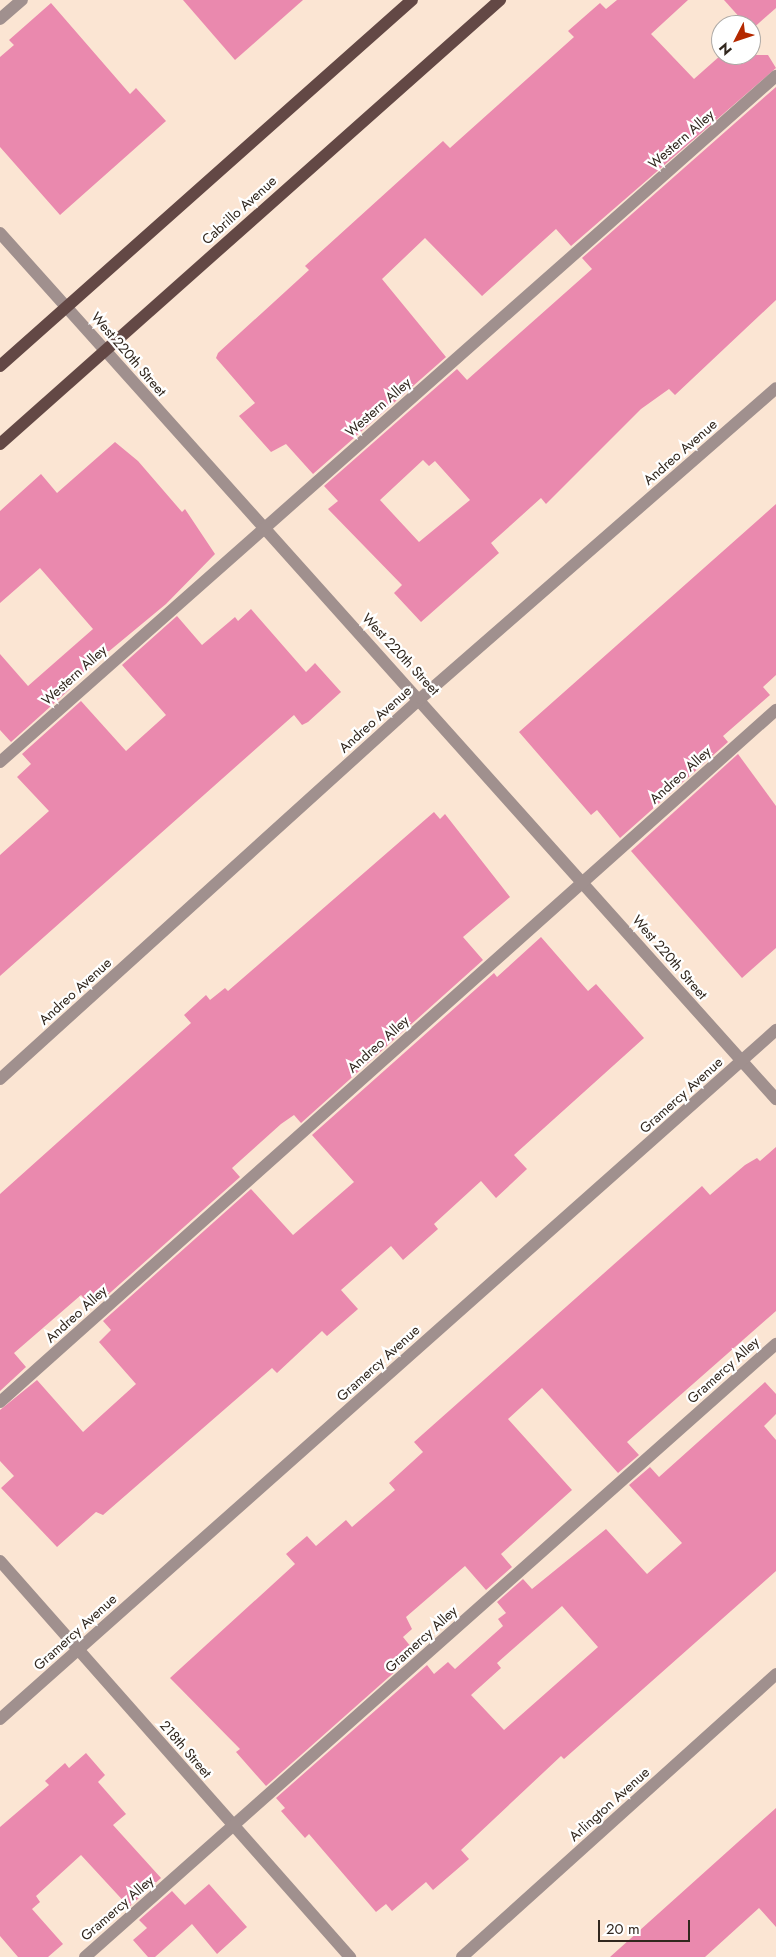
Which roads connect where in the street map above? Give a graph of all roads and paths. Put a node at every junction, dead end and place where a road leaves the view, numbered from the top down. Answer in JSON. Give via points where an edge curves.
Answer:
{"nodes":[{"id":1,"x":22,"y":0,"type":"edge"},
{"id":2,"x":412,"y":0,"type":"edge"},
{"id":3,"x":500,"y":0,"type":"edge"},
{"id":4,"x":0,"y":19,"type":"edge"},
{"id":5,"x":776,"y":76,"type":"edge"},
{"id":6,"x":0,"y":233,"type":"edge"},
{"id":7,"x":67,"y":307,"type":"junction"},
{"id":8,"x":106,"y":350,"type":"junction"},
{"id":9,"x":0,"y":366,"type":"edge"},
{"id":10,"x":776,"y":388,"type":"edge"},
{"id":11,"x":0,"y":444,"type":"edge"},
{"id":12,"x":263,"y":528,"type":"junction"},
{"id":13,"x":421,"y":698,"type":"junction"},
{"id":14,"x":776,"y":710,"type":"edge"},
{"id":15,"x":0,"y":762,"type":"edge"},
{"id":16,"x":583,"y":881,"type":"junction"},
{"id":17,"x":776,"y":1030,"type":"edge"},
{"id":18,"x":742,"y":1060,"type":"junction"},
{"id":19,"x":0,"y":1078,"type":"edge"},
{"id":20,"x":776,"y":1099,"type":"edge"},
{"id":21,"x":776,"y":1344,"type":"edge"},
{"id":22,"x":0,"y":1402,"type":"edge"},
{"id":23,"x":0,"y":1561,"type":"edge"},
{"id":24,"x":78,"y":1650,"type":"junction"},
{"id":25,"x":776,"y":1674,"type":"edge"},
{"id":26,"x":0,"y":1719,"type":"edge"},
{"id":27,"x":233,"y":1826,"type":"junction"},
{"id":28,"x":85,"y":1957,"type":"edge"},
{"id":29,"x":350,"y":1957,"type":"edge"},
{"id":30,"x":462,"y":1957,"type":"edge"}],
"edges":[{"from":1,"to":4,"type":"street"},
{"from":2,"to":7,"type":"main road"},
{"from":3,"to":8,"type":"main road","name":"Cabrillo Avenue"},
{"from":5,"to":12,"type":"street","name":"Western Alley"},
{"from":6,"to":7,"type":"street","name":"West 220th Street"},
{"from":7,"to":8,"type":"street","name":"West 220th Street"},
{"from":7,"to":9,"type":"main road"},
{"from":8,"to":11,"type":"main road","name":"Cabrillo Avenue"},
{"from":8,"to":12,"type":"street","name":"West 220th Street"},
{"from":10,"to":13,"type":"street","name":"Andreo Avenue"},
{"from":12,"to":13,"type":"street","name":"West 220th Street"},
{"from":12,"to":15,"type":"street","name":"Western Alley"},
{"from":13,"to":16,"type":"street","name":"West 220th Street"},
{"from":13,"to":19,"type":"street","name":"Andreo Avenue"},
{"from":14,"to":16,"type":"street","name":"Andreo Alley"},
{"from":16,"to":18,"type":"street","name":"West 220th Street"},
{"from":16,"to":22,"type":"street","name":"Andreo Alley"},
{"from":17,"to":18,"type":"street","name":"Gramercy Avenue"},
{"from":18,"to":20,"type":"street","name":"West 220th Street"},
{"from":18,"to":24,"type":"street","name":"Gramercy Avenue"},
{"from":21,"to":27,"type":"street","name":"Gramercy Alley"},
{"from":23,"to":24,"type":"street","name":"218th Street"},
{"from":24,"to":26,"type":"street","name":"Gramercy Avenue"},
{"from":24,"to":27,"type":"street","name":"218th Street"},
{"from":25,"to":30,"type":"street","name":"Arlington Avenue"},
{"from":27,"to":28,"type":"street","name":"Gramercy Alley"},
{"from":27,"to":29,"type":"street","name":"218th Street"}]}
